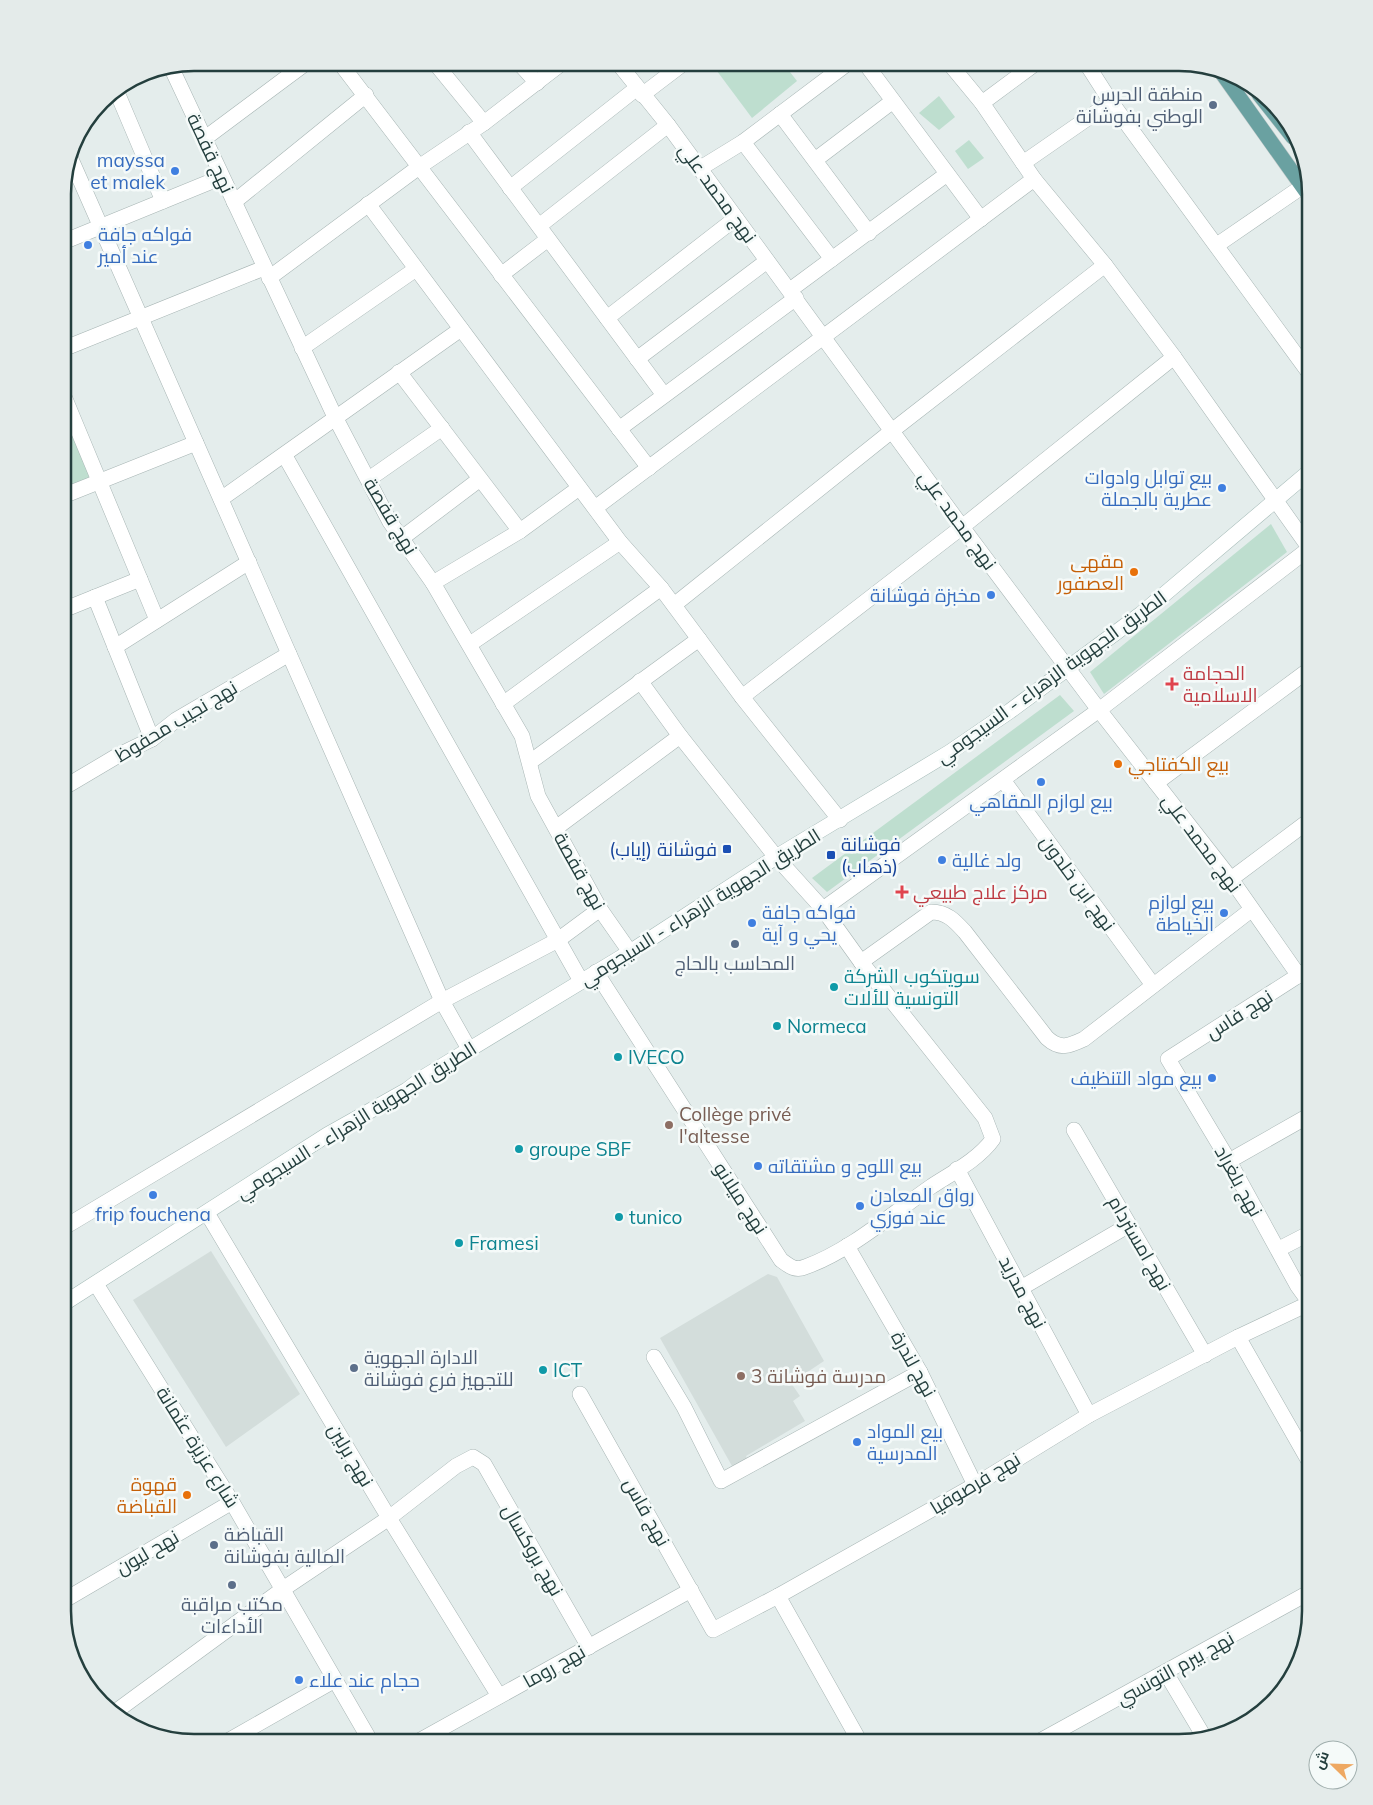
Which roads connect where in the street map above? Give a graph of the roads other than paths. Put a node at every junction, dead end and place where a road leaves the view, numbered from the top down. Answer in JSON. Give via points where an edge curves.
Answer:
{"nodes":[{"id":1,"x":294,"y":71,"type":"edge"},
{"id":2,"x":347,"y":71,"type":"edge"},
{"id":3,"x":442,"y":71,"type":"edge"},
{"id":4,"x":527,"y":71,"type":"edge"},
{"id":5,"x":552,"y":71,"type":"edge"},
{"id":6,"x":624,"y":71,"type":"edge"},
{"id":7,"x":671,"y":71,"type":"edge"},
{"id":8,"x":836,"y":72,"type":"edge"},
{"id":9,"x":871,"y":72,"type":"edge"},
{"id":10,"x":956,"y":72,"type":"edge"},
{"id":11,"x":1024,"y":72,"type":"edge"},
{"id":12,"x":1092,"y":72,"type":"edge"},
{"id":13,"x":174,"y":73,"type":"edge"},
{"id":14,"x":1229,"y":82,"type":"edge"},
{"id":15,"x":537,"y":83,"type":"junction"},
{"id":16,"x":639,"y":92,"type":"junction"},
{"id":17,"x":366,"y":95,"type":"junction"},
{"id":18,"x":119,"y":97,"type":"edge"},
{"id":19,"x":894,"y":102,"type":"junction"},
{"id":20,"x":1111,"y":102,"type":"junction"},
{"id":21,"x":982,"y":103,"type":"junction"},
{"id":22,"x":780,"y":114,"type":"junction"},
{"id":23,"x":484,"y":123,"type":"junction"},
{"id":24,"x":668,"y":125,"type":"junction"},
{"id":25,"x":470,"y":132,"type":"junction"},
{"id":26,"x":204,"y":138,"type":"junction"},
{"id":27,"x":743,"y":142,"type":"junction"},
{"id":28,"x":815,"y":160,"type":"junction"},
{"id":29,"x":1022,"y":163,"type":"junction"},
{"id":30,"x":74,"y":166,"type":"edge"},
{"id":31,"x":419,"y":166,"type":"junction"},
{"id":32,"x":699,"y":169,"type":"junction"},
{"id":33,"x":947,"y":174,"type":"junction"},
{"id":34,"x":222,"y":177,"type":"junction"},
{"id":35,"x":1034,"y":179,"type":"junction"},
{"id":36,"x":1301,"y":186,"type":"edge"},
{"id":37,"x":510,"y":188,"type":"junction"},
{"id":38,"x":1302,"y":194,"type":"edge"},
{"id":39,"x":163,"y":201,"type":"junction"},
{"id":40,"x":234,"y":202,"type":"junction"},
{"id":41,"x":368,"y":204,"type":"junction"},
{"id":42,"x":736,"y":218,"type":"junction"},
{"id":43,"x":981,"y":219,"type":"junction"},
{"id":44,"x":539,"y":226,"type":"junction"},
{"id":45,"x":101,"y":227,"type":"junction"},
{"id":46,"x":869,"y":232,"type":"junction"},
{"id":47,"x":72,"y":238,"type":"edge"},
{"id":48,"x":548,"y":239,"type":"junction"},
{"id":49,"x":1217,"y":245,"type":"junction"},
{"id":50,"x":832,"y":259,"type":"junction"},
{"id":51,"x":767,"y":261,"type":"junction"},
{"id":52,"x":1105,"y":265,"type":"junction"},
{"id":53,"x":416,"y":269,"type":"junction"},
{"id":54,"x":267,"y":273,"type":"junction"},
{"id":55,"x":501,"y":275,"type":"junction"},
{"id":56,"x":793,"y":294,"type":"junction"},
{"id":57,"x":141,"y":318,"type":"junction"},
{"id":58,"x":607,"y":318,"type":"junction"},
{"id":59,"x":461,"y":329,"type":"junction"},
{"id":60,"x":824,"y":338,"type":"junction"},
{"id":61,"x":72,"y":345,"type":"edge"},
{"id":62,"x":302,"y":348,"type":"junction"},
{"id":63,"x":1174,"y":357,"type":"junction"},
{"id":64,"x":638,"y":359,"type":"junction"},
{"id":65,"x":1302,"y":363,"type":"edge"},
{"id":66,"x":399,"y":372,"type":"junction"},
{"id":67,"x":664,"y":395,"type":"junction"},
{"id":68,"x":72,"y":415,"type":"edge"},
{"id":69,"x":335,"y":417,"type":"junction"},
{"id":70,"x":442,"y":428,"type":"junction"},
{"id":71,"x":619,"y":429,"type":"junction"},
{"id":72,"x":893,"y":430,"type":"junction"},
{"id":73,"x":196,"y":443,"type":"junction"},
{"id":74,"x":285,"y":456,"type":"junction"},
{"id":75,"x":649,"y":468,"type":"junction"},
{"id":76,"x":1302,"y":478,"type":"edge"},
{"id":77,"x":369,"y":479,"type":"junction"},
{"id":78,"x":480,"y":479,"type":"junction"},
{"id":79,"x":99,"y":481,"type":"junction"},
{"id":80,"x":579,"y":488,"type":"junction"},
{"id":81,"x":72,"y":492,"type":"edge"},
{"id":82,"x":221,"y":499,"type":"junction"},
{"id":83,"x":1274,"y":501,"type":"junction"},
{"id":84,"x":595,"y":508,"type":"junction"},
{"id":85,"x":962,"y":528,"type":"junction"},
{"id":86,"x":520,"y":531,"type":"junction"},
{"id":87,"x":402,"y":538,"type":"junction"},
{"id":88,"x":1302,"y":538,"type":"edge"},
{"id":89,"x":620,"y":542,"type":"junction"},
{"id":90,"x":1302,"y":555,"type":"edge"},
{"id":91,"x":249,"y":562,"type":"junction"},
{"id":92,"x":140,"y":579,"type":"junction"},
{"id":93,"x":433,"y":583,"type":"junction"},
{"id":94,"x":661,"y":588,"type":"junction"},
{"id":95,"x":95,"y":597,"type":"junction"},
{"id":96,"x":674,"y":605,"type":"junction"},
{"id":97,"x":72,"y":606,"type":"edge"},
{"id":98,"x":157,"y":620,"type":"junction"},
{"id":99,"x":699,"y":639,"type":"junction"},
{"id":100,"x":470,"y":644,"type":"junction"},
{"id":101,"x":115,"y":646,"type":"junction"},
{"id":102,"x":289,"y":654,"type":"junction"},
{"id":103,"x":1070,"y":668,"type":"junction"},
{"id":104,"x":1302,"y":675,"type":"edge"},
{"id":105,"x":640,"y":681,"type":"junction"},
{"id":106,"x":742,"y":697,"type":"junction"},
{"id":107,"x":503,"y":704,"type":"junction"},
{"id":108,"x":1099,"y":710,"type":"junction"},
{"id":109,"x":680,"y":736,"type":"junction"},
{"id":110,"x":152,"y":739,"type":"junction"},
{"id":111,"x":530,"y":762,"type":"junction"},
{"id":112,"x":1003,"y":780,"type":"junction"},
{"id":113,"x":72,"y":783,"type":"edge"},
{"id":114,"x":1156,"y":783,"type":"junction"},
{"id":115,"x":840,"y":820,"type":"junction"},
{"id":116,"x":1302,"y":826,"type":"edge"},
{"id":117,"x":556,"y":828,"type":"junction"},
{"id":118,"x":776,"y":858,"type":"junction"},
{"id":119,"x":1231,"y":879,"type":"junction"},
{"id":120,"x":600,"y":909,"type":"junction"},
{"id":121,"x":823,"y":909,"type":"junction"},
{"id":122,"x":1251,"y":910,"type":"junction"},
{"id":123,"x":558,"y":940,"type":"junction"},
{"id":124,"x":630,"y":952,"type":"junction"},
{"id":125,"x":861,"y":962,"type":"junction"},
{"id":126,"x":1302,"y":969,"type":"edge"},
{"id":127,"x":596,"y":972,"type":"junction"},
{"id":128,"x":1302,"y":974,"type":"edge"},
{"id":129,"x":581,"y":981,"type":"junction"},
{"id":130,"x":1153,"y":986,"type":"junction"},
{"id":131,"x":442,"y":1001,"type":"junction"},
{"id":132,"x":469,"y":1049,"type":"junction"},
{"id":133,"x":1168,"y":1059,"type":"joint"},
{"id":134,"x":1302,"y":1120,"type":"edge"},
{"id":135,"x":1074,"y":1130,"type":"dead end"},
{"id":136,"x":1229,"y":1161,"type":"junction"},
{"id":137,"x":956,"y":1169,"type":"junction"},
{"id":138,"x":207,"y":1213,"type":"junction"},
{"id":139,"x":71,"y":1223,"type":"edge"},
{"id":140,"x":1129,"y":1225,"type":"junction"},
{"id":141,"x":1302,"y":1236,"type":"edge"},
{"id":142,"x":847,"y":1246,"type":"junction"},
{"id":143,"x":1279,"y":1249,"type":"junction"},
{"id":144,"x":96,"y":1284,"type":"junction"},
{"id":145,"x":1021,"y":1288,"type":"junction"},
{"id":146,"x":1302,"y":1292,"type":"edge"},
{"id":147,"x":71,"y":1299,"type":"edge"},
{"id":148,"x":1302,"y":1307,"type":"edge"},
{"id":149,"x":1238,"y":1337,"type":"junction"},
{"id":150,"x":1205,"y":1355,"type":"junction"},
{"id":151,"x":654,"y":1358,"type":"dead end"},
{"id":152,"x":920,"y":1372,"type":"junction"},
{"id":153,"x":580,"y":1394,"type":"dead end"},
{"id":154,"x":1089,"y":1415,"type":"junction"},
{"id":155,"x":1302,"y":1449,"type":"edge"},
{"id":156,"x":975,"y":1485,"type":"junction"},
{"id":157,"x":232,"y":1502,"type":"junction"},
{"id":158,"x":389,"y":1518,"type":"junction"},
{"id":159,"x":283,"y":1589,"type":"junction"},
{"id":160,"x":691,"y":1590,"type":"junction"},
{"id":161,"x":71,"y":1596,"type":"edge"},
{"id":162,"x":778,"y":1596,"type":"junction"},
{"id":163,"x":1302,"y":1596,"type":"edge"},
{"id":164,"x":713,"y":1630,"type":"joint"},
{"id":165,"x":589,"y":1647,"type":"junction"},
{"id":166,"x":1166,"y":1673,"type":"junction"},
{"id":167,"x":335,"y":1680,"type":"junction"},
{"id":168,"x":499,"y":1696,"type":"junction"},
{"id":169,"x":120,"y":1708,"type":"edge"},
{"id":170,"x":1201,"y":1732,"type":"edge"},
{"id":171,"x":240,"y":1734,"type":"edge"},
{"id":172,"x":367,"y":1734,"type":"edge"},
{"id":173,"x":431,"y":1734,"type":"edge"},
{"id":174,"x":856,"y":1734,"type":"edge"},
{"id":175,"x":1053,"y":1734,"type":"edge"}],
"edges":[{"from":1,"to":26,"type":"street"},
{"from":2,"to":17,"type":"street"},
{"from":3,"to":23,"type":"street"},
{"from":4,"to":15,"type":"street"},
{"from":5,"to":15,"type":"street"},
{"from":6,"to":16,"type":"street","name":"نهج محمد علي"},
{"from":7,"to":16,"type":"street"},
{"from":8,"to":22,"type":"street"},
{"from":9,"to":19,"type":"street"},
{"from":10,"to":21,"type":"street"},
{"from":11,"to":21,"type":"street"},
{"from":12,"to":20,"type":"street"},
{"from":13,"to":26,"type":"street","name":"نهج قفصة"},
{"from":14,"to":36,"type":"main road"},
{"from":15,"to":23,"type":"street"},
{"from":16,"to":24,"type":"street","name":"نهج محمد علي"},
{"from":16,"to":37,"type":"street"},
{"from":17,"to":31,"type":"street"},
{"from":17,"to":40,"type":"street"},
{"from":18,"to":39,"type":"street"},
{"from":19,"to":28,"type":"street"},
{"from":19,"to":33,"type":"street"},
{"from":20,"to":29,"type":"street"},
{"from":20,"to":49,"type":"street"},
{"from":21,"to":29,"type":"street"},
{"from":22,"to":27,"type":"street"},
{"from":22,"to":28,"type":"street"},
{"from":23,"to":25,"type":"street"},
{"from":24,"to":32,"type":"street","name":"نهج محمد علي"},
{"from":24,"to":44,"type":"street"},
{"from":25,"to":31,"type":"street"},
{"from":25,"to":37,"type":"street"},
{"from":26,"to":34,"type":"street","name":"نهج قفصة"},
{"from":27,"to":32,"type":"street"},
{"from":27,"to":50,"type":"street"},
{"from":28,"to":46,"type":"street"},
{"from":29,"to":35,"type":"street"},
{"from":30,"to":45,"type":"street"},
{"from":31,"to":41,"type":"street"},
{"from":31,"to":55,"type":"street"},
{"from":32,"to":42,"type":"street","name":"نهج محمد علي"},
{"from":33,"to":43,"type":"street"},
{"from":33,"to":46,"type":"street"},
{"from":34,"to":39,"type":"street"},
{"from":34,"to":40,"type":"street","name":"نهج قفصة"},
{"from":35,"to":43,"type":"street"},
{"from":35,"to":52,"type":"street"},
{"from":37,"to":44,"type":"street"},
{"from":38,"to":49,"type":"street"},
{"from":39,"to":45,"type":"street"},
{"from":40,"to":54,"type":"street","name":"نهج قفصة"},
{"from":41,"to":53,"type":"street"},
{"from":41,"to":54,"type":"street"},
{"from":42,"to":51,"type":"street","name":"نهج محمد علي"},
{"from":42,"to":58,"type":"street"},
{"from":43,"to":60,"type":"street"},
{"from":44,"to":48,"type":"street"},
{"from":45,"to":47,"type":"street"},
{"from":45,"to":57,"type":"street"},
{"from":46,"to":50,"type":"street"},
{"from":48,"to":55,"type":"street"},
{"from":48,"to":58,"type":"street"},
{"from":49,"to":65,"type":"street"},
{"from":50,"to":56,"type":"street"},
{"from":51,"to":56,"type":"street","name":"نهج محمد علي"},
{"from":51,"to":64,"type":"street"},
{"from":52,"to":63,"type":"street"},
{"from":52,"to":72,"type":"street"},
{"from":53,"to":59,"type":"street"},
{"from":53,"to":62,"type":"street"},
{"from":54,"to":57,"type":"street"},
{"from":54,"to":62,"type":"street","name":"نهج قفصة"},
{"from":55,"to":71,"type":"street"},
{"from":56,"to":60,"type":"street","name":"نهج محمد علي"},
{"from":56,"to":67,"type":"street"},
{"from":57,"to":61,"type":"street"},
{"from":57,"to":73,"type":"street"},
{"from":58,"to":64,"type":"street"},
{"from":59,"to":66,"type":"street"},
{"from":59,"to":80,"type":"street"},
{"from":60,"to":72,"type":"street","name":"نهج محمد علي"},
{"from":60,"to":75,"type":"street"},
{"from":62,"to":69,"type":"street","name":"نهج قفصة"},
{"from":63,"to":83,"type":"street"},
{"from":63,"to":85,"type":"street"},
{"from":64,"to":67,"type":"street"},
{"from":66,"to":69,"type":"street"},
{"from":66,"to":70,"type":"street"},
{"from":67,"to":71,"type":"street"},
{"from":68,"to":79,"type":"street"},
{"from":69,"to":74,"type":"street"},
{"from":69,"to":77,"type":"street","name":"نهج قفصة"},
{"from":70,"to":77,"type":"street"},
{"from":70,"to":78,"type":"street"},
{"from":71,"to":75,"type":"street"},
{"from":72,"to":85,"type":"street","name":"نهج محمد علي"},
{"from":72,"to":96,"type":"street"},
{"from":73,"to":79,"type":"street"},
{"from":73,"to":82,"type":"street"},
{"from":74,"to":82,"type":"street"},
{"from":74,"to":123,"type":"street"},
{"from":75,"to":84,"type":"street"},
{"from":76,"to":83,"type":"street","name":"الطريق الجهوية الزهراء - السيجومي"},
{"from":77,"to":87,"type":"street","name":"نهج قفصة","via":[[390,522]]},
{"from":78,"to":86,"type":"street"},
{"from":78,"to":87,"type":"street"},
{"from":79,"to":81,"type":"street"},
{"from":79,"to":92,"type":"street"},
{"from":80,"to":84,"type":"street"},
{"from":80,"to":86,"type":"street"},
{"from":82,"to":91,"type":"street"},
{"from":83,"to":88,"type":"street"},
{"from":83,"to":103,"type":"street","name":"الطريق الجهوية الزهراء - السيجومي","via":[[1141,614]]},
{"from":84,"to":89,"type":"street"},
{"from":85,"to":103,"type":"street","name":"نهج محمد علي"},
{"from":85,"to":106,"type":"street"},
{"from":86,"to":93,"type":"street"},
{"from":87,"to":93,"type":"street","name":"نهج قفصة"},
{"from":89,"to":94,"type":"street"},
{"from":89,"to":100,"type":"street"},
{"from":90,"to":108,"type":"street"},
{"from":91,"to":98,"type":"street"},
{"from":91,"to":102,"type":"street"},
{"from":92,"to":95,"type":"street"},
{"from":92,"to":98,"type":"street"},
{"from":93,"to":100,"type":"street","name":"نهج قفصة"},
{"from":94,"to":96,"type":"street"},
{"from":94,"to":107,"type":"street"},
{"from":95,"to":97,"type":"street"},
{"from":95,"to":101,"type":"street"},
{"from":96,"to":99,"type":"street"},
{"from":98,"to":101,"type":"street"},
{"from":99,"to":105,"type":"street"},
{"from":99,"to":106,"type":"street"},
{"from":100,"to":107,"type":"street","name":"نهج قفصة"},
{"from":101,"to":110,"type":"street"},
{"from":102,"to":110,"type":"street","name":"نهج نجيب محفوظ","via":[[176,720]]},
{"from":102,"to":131,"type":"street"},
{"from":103,"to":108,"type":"street","name":"نهج محمد علي"},
{"from":103,"to":115,"type":"street","name":"الطريق الجهوية الزهراء - السيجومي","via":[[950,752]]},
{"from":104,"to":114,"type":"street"},
{"from":105,"to":109,"type":"street","name":"نهج ميلانو"},
{"from":105,"to":111,"type":"street"},
{"from":106,"to":115,"type":"street"},
{"from":107,"to":111,"type":"street","name":"نهج قفصة","via":[[522,736]]},
{"from":108,"to":112,"type":"street"},
{"from":108,"to":114,"type":"street","name":"نهج محمد علي"},
{"from":109,"to":117,"type":"street"},
{"from":109,"to":118,"type":"street","name":"نهج ميلانو"},
{"from":110,"to":113,"type":"street","name":"نهج نجيب محفوظ"},
{"from":111,"to":117,"type":"street","name":"نهج قفصة","via":[[538,796]]},
{"from":112,"to":121,"type":"street"},
{"from":112,"to":130,"type":"street","name":"نهج ابن خلدون"},
{"from":114,"to":119,"type":"street","name":"نهج محمد علي"},
{"from":115,"to":118,"type":"street","name":"الطريق الجهوية الزهراء - السيجومي"},
{"from":116,"to":119,"type":"street"},
{"from":117,"to":120,"type":"street","name":"نهج قفصة"},
{"from":118,"to":121,"type":"street","name":"نهج ميلانو"},
{"from":118,"to":124,"type":"street","name":"الطريق الجهوية الزهراء - السيجومي"},
{"from":119,"to":122,"type":"street","name":"نهج محمد علي"},
{"from":120,"to":123,"type":"street"},
{"from":120,"to":124,"type":"street","name":"نهج قفصة"},
{"from":121,"to":125,"type":"street","name":"نهج ميلانو"},
{"from":122,"to":126,"type":"street","name":"نهج محمد علي"},
{"from":122,"to":130,"type":"street"},
{"from":123,"to":129,"type":"street"},
{"from":123,"to":131,"type":"street"},
{"from":124,"to":127,"type":"street","name":"الطريق الجهوية الزهراء - السيجومي"},
{"from":125,"to":130,"type":"street","via":[[931,912],[940,912],[965,932],[1047,1038],[1053,1044],[1068,1047],[1084,1039]]},
{"from":125,"to":137,"type":"street","name":"نهج ميلانو","via":[[985,1118],[991,1131],[993,1139],[988,1146]]},
{"from":127,"to":129,"type":"street","name":"الطريق الجهوية الزهراء - السيجومي"},
{"from":127,"to":142,"type":"street","name":"نهج ميلانو","via":[[781,1260],[795,1269],[804,1268]]},
{"from":128,"to":133,"type":"street","name":"نهج فاس"},
{"from":129,"to":132,"type":"street","name":"الطريق الجهوية الزهراء - السيجومي"},
{"from":131,"to":132,"type":"street"},
{"from":131,"to":139,"type":"street"},
{"from":132,"to":138,"type":"street","name":"الطريق الجهوية الزهراء - السيجومي"},
{"from":133,"to":136,"type":"street","name":"نهج بلغراد"},
{"from":134,"to":136,"type":"street"},
{"from":135,"to":140,"type":"street","name":"نهج امستردام"},
{"from":136,"to":143,"type":"street","name":"نهج بلغراد"},
{"from":137,"to":142,"type":"street","name":"نهج ميلانو"},
{"from":137,"to":145,"type":"street","name":"نهج مدريد"},
{"from":138,"to":144,"type":"street","name":"الطريق الجهوية الزهراء - السيجومي"},
{"from":138,"to":158,"type":"street","name":"نهج برلين"},
{"from":140,"to":145,"type":"street"},
{"from":140,"to":150,"type":"street","name":"نهج امستردام"},
{"from":141,"to":143,"type":"street"},
{"from":142,"to":152,"type":"street","name":"نهج لندرة"},
{"from":143,"to":146,"type":"street","name":"نهج بلغراد"},
{"from":144,"to":147,"type":"street","name":"الطريق الجهوية الزهراء - السيجومي"},
{"from":144,"to":157,"type":"street","name":"شارع عزيزة عثمانة"},
{"from":145,"to":154,"type":"street","name":"نهج مدريد"},
{"from":148,"to":149,"type":"street","name":"نهج فرصوفيا"},
{"from":149,"to":150,"type":"street","name":"نهج فرصوفيا"},
{"from":149,"to":155,"type":"street"},
{"from":150,"to":154,"type":"street","name":"نهج فرصوفيا"},
{"from":151,"to":152,"type":"street","via":[[684,1406],[721,1481]]},
{"from":152,"to":156,"type":"street","name":"نهج لندرة"},
{"from":153,"to":160,"type":"street","name":"نهج فاس"},
{"from":154,"to":156,"type":"street","name":"نهج فرصوفيا"},
{"from":156,"to":162,"type":"street","name":"نهج فرصوفيا"},
{"from":157,"to":159,"type":"street","name":"شارع عزيزة عثمانة"},
{"from":157,"to":161,"type":"street","name":"نهح ليون"},
{"from":158,"to":159,"type":"street"},
{"from":158,"to":165,"type":"street","name":"نهج بروكسال","via":[[456,1466],[473,1457],[484,1464]]},
{"from":158,"to":168,"type":"street","name":"نهج برلين"},
{"from":159,"to":167,"type":"street","name":"شارع عزيزة عثمانة"},
{"from":159,"to":169,"type":"street"},
{"from":160,"to":164,"type":"street","name":"نهج فاس"},
{"from":160,"to":165,"type":"street","name":"نهج روما"},
{"from":162,"to":164,"type":"street","name":"نهج فرصوفيا"},
{"from":162,"to":174,"type":"street"},
{"from":163,"to":166,"type":"street","name":"نهج بيرم التونسي"},
{"from":165,"to":168,"type":"street","name":"نهج روما"},
{"from":166,"to":170,"type":"street"},
{"from":166,"to":175,"type":"street","name":"نهج بيرم التونسي"},
{"from":167,"to":171,"type":"street"},
{"from":167,"to":172,"type":"street","name":"شارع عزيزة عثمانة"},
{"from":168,"to":173,"type":"street","name":"نهج روما"}]}
